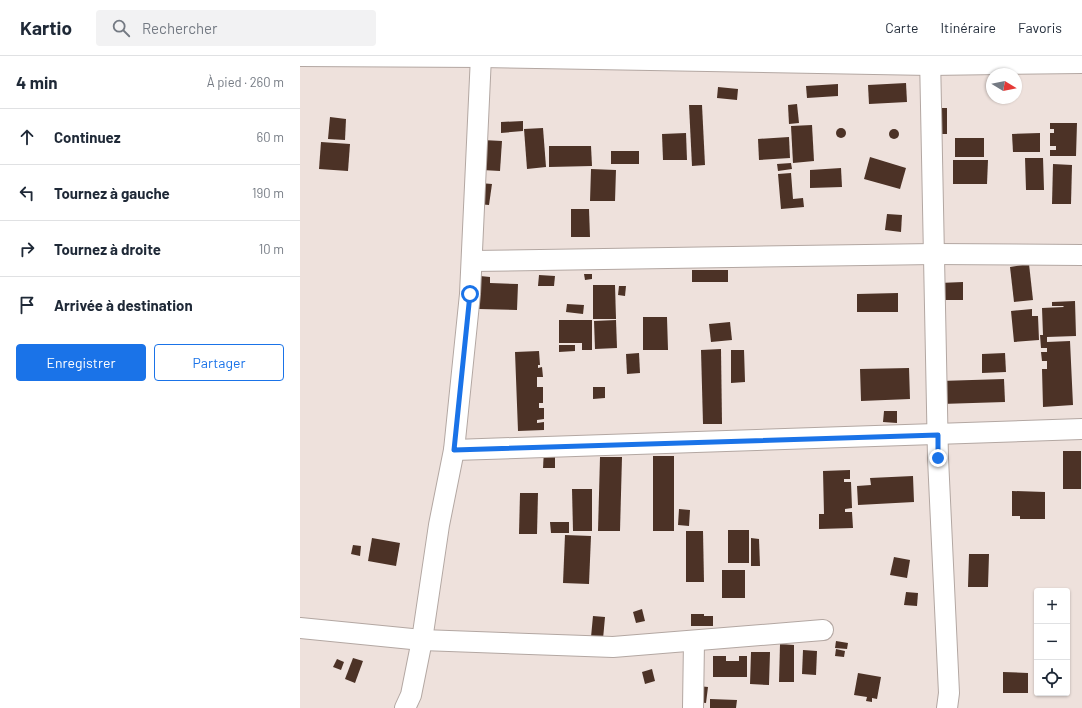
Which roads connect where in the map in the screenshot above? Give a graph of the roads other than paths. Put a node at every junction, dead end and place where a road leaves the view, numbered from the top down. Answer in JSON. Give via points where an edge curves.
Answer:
{"nodes":[{"id":1,"x":300,"y":56,"type":"edge"},
{"id":2,"x":481,"y":56,"type":"edge"},
{"id":3,"x":930,"y":60,"type":"edge"},
{"id":4,"x":1082,"y":63,"type":"edge"},
{"id":5,"x":934,"y":254,"type":"junction"},
{"id":6,"x":1082,"y":255,"type":"edge"},
{"id":7,"x":472,"y":261,"type":"junction"},
{"id":8,"x":1082,"y":429,"type":"edge"},
{"id":9,"x":938,"y":435,"type":"junction"},
{"id":10,"x":454,"y":450,"type":"junction"},
{"id":11,"x":300,"y":628,"type":"edge"},
{"id":12,"x":823,"y":630,"type":"dead end"},
{"id":13,"x":422,"y":640,"type":"junction"},
{"id":14,"x":694,"y":641,"type":"junction"},
{"id":15,"x":405,"y":708,"type":"edge"},
{"id":16,"x":693,"y":708,"type":"edge"},
{"id":17,"x":948,"y":708,"type":"edge"}],
"edges":[{"from":1,"to":2,"type":"street"},
{"from":2,"to":3,"type":"street"},
{"from":2,"to":7,"type":"street"},
{"from":3,"to":4,"type":"street"},
{"from":3,"to":5,"type":"street"},
{"from":5,"to":6,"type":"street"},
{"from":5,"to":7,"type":"street"},
{"from":5,"to":9,"type":"street"},
{"from":7,"to":10,"type":"street"},
{"from":8,"to":9,"type":"street"},
{"from":9,"to":10,"type":"street"},
{"from":9,"to":17,"type":"street"},
{"from":10,"to":13,"type":"street","via":[[439,525]]},
{"from":11,"to":13,"type":"street"},
{"from":12,"to":14,"type":"street"},
{"from":13,"to":14,"type":"street","via":[[613,647]]},
{"from":13,"to":15,"type":"street","via":[[411,695]]},
{"from":14,"to":16,"type":"street"}]}
